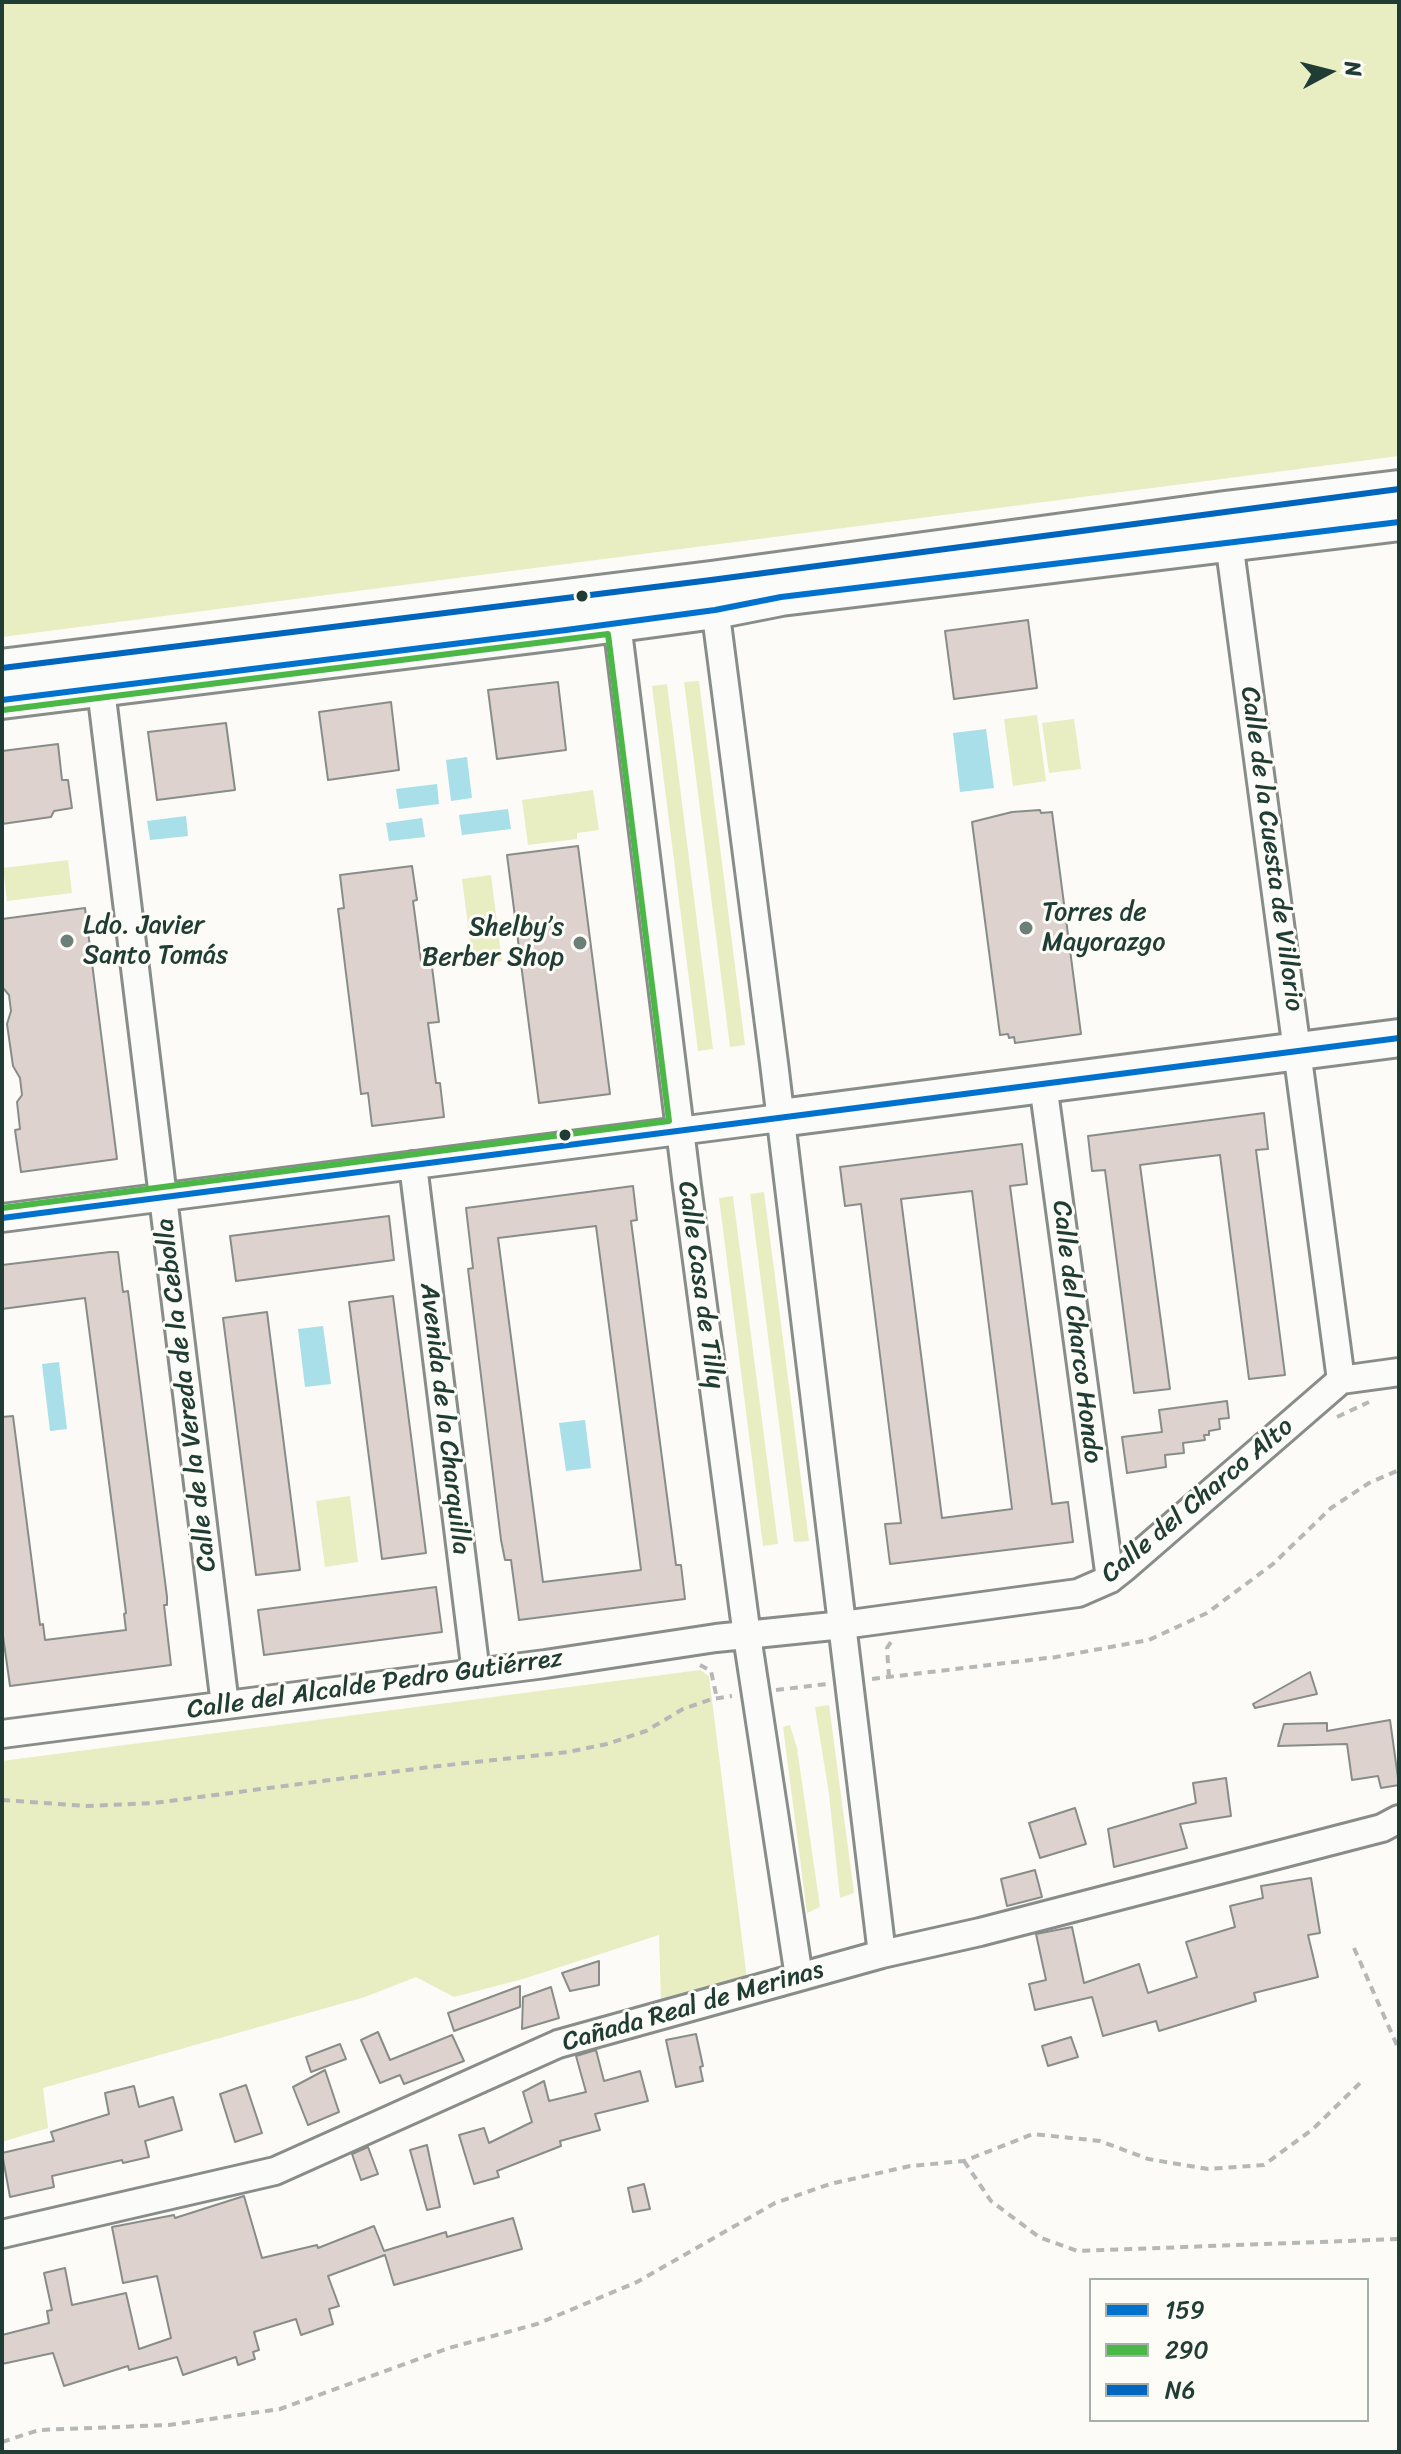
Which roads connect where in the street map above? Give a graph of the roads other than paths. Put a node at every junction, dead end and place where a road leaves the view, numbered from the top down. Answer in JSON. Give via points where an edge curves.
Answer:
{"nodes":[{"id":1,"x":1399,"y":489,"type":"edge"},
{"id":2,"x":1399,"y":522,"type":"edge"},
{"id":3,"x":1227,"y":526,"type":"junction"},
{"id":4,"x":713,"y":595,"type":"junction"},
{"id":5,"x":615,"y":607,"type":"junction"},
{"id":6,"x":2,"y":668,"type":"edge"},
{"id":7,"x":98,"y":672,"type":"junction"},
{"id":8,"x":2,"y":700,"type":"edge"},
{"id":9,"x":1399,"y":1038,"type":"edge"},
{"id":10,"x":1298,"y":1050,"type":"junction"},
{"id":11,"x":1043,"y":1084,"type":"junction"},
{"id":12,"x":780,"y":1118,"type":"junction"},
{"id":13,"x":680,"y":1130,"type":"junction"},
{"id":14,"x":413,"y":1165,"type":"junction"},
{"id":15,"x":164,"y":1197,"type":"junction"},
{"id":16,"x":2,"y":1218,"type":"edge"},
{"id":17,"x":1399,"y":1372,"type":"edge"},
{"id":18,"x":1341,"y":1380,"type":"junction"},
{"id":19,"x":1110,"y":1579,"type":"junction"},
{"id":20,"x":843,"y":1625,"type":"junction"},
{"id":21,"x":747,"y":1636,"type":"junction"},
{"id":22,"x":476,"y":1673,"type":"junction"},
{"id":23,"x":225,"y":1705,"type":"junction"},
{"id":24,"x":2,"y":1734,"type":"edge"},
{"id":25,"x":1399,"y":1819,"type":"edge"},
{"id":26,"x":882,"y":1954,"type":"junction"},
{"id":27,"x":799,"y":1977,"type":"junction"},
{"id":28,"x":2,"y":2234,"type":"edge"}],
"edges":[{"from":1,"to":3,"type":"main road"},
{"from":2,"to":3,"type":"main road"},
{"from":3,"to":4,"type":"main road"},
{"from":3,"to":10,"type":"street","name":"Calle de la Cuesta de Villorio"},
{"from":4,"to":5,"type":"main road"},
{"from":4,"to":12,"type":"street"},
{"from":5,"to":7,"type":"main road"},
{"from":5,"to":13,"type":"street","name":"Calle Casa de Tilly"},
{"from":6,"to":7,"type":"main road"},
{"from":7,"to":8,"type":"main road"},
{"from":7,"to":15,"type":"street","name":"Calle de la Vereda de la Cebolla"},
{"from":9,"to":10,"type":"main road"},
{"from":10,"to":11,"type":"main road"},
{"from":10,"to":18,"type":"street","name":"Calle de la Cuesta de Villorio"},
{"from":11,"to":12,"type":"main road"},
{"from":11,"to":19,"type":"street","name":"Calle del Charco Hondo"},
{"from":12,"to":13,"type":"street"},
{"from":12,"to":20,"type":"street"},
{"from":13,"to":14,"type":"street"},
{"from":13,"to":21,"type":"street","name":"Calle Casa de Tilly"},
{"from":14,"to":15,"type":"street"},
{"from":14,"to":22,"type":"street","name":"Avenida de la Charquilla"},
{"from":15,"to":16,"type":"street"},
{"from":15,"to":23,"type":"street","name":"Calle de la Vereda de la Cebolla"},
{"from":17,"to":18,"type":"street"},
{"from":18,"to":19,"type":"street","name":"Calle del Charco Alto"},
{"from":19,"to":20,"type":"street","name":"Calle del Charco Alto","via":[[1062,1597]]},
{"from":20,"to":21,"type":"street","name":"Calle del Charco Alto"},
{"from":20,"to":26,"type":"street"},
{"from":21,"to":22,"type":"street","name":"Calle del Alcalde Pedro Gutiérrez"},
{"from":21,"to":27,"type":"street","name":"Calle Casa de Tilly"},
{"from":22,"to":23,"type":"street","name":"Calle del Alcalde Pedro Gutiérrez"},
{"from":23,"to":24,"type":"street","name":"Calle del Alcalde Pedro Gutiérrez"},
{"from":25,"to":26,"type":"street","name":"Cañada Real de Merinas","via":[[1382,1828]]},
{"from":26,"to":27,"type":"street","name":"Cañada Real de Merinas"},
{"from":27,"to":28,"type":"street","name":"Cañada Real de Merinas","via":[[558,2044],[275,2171]]}]}
